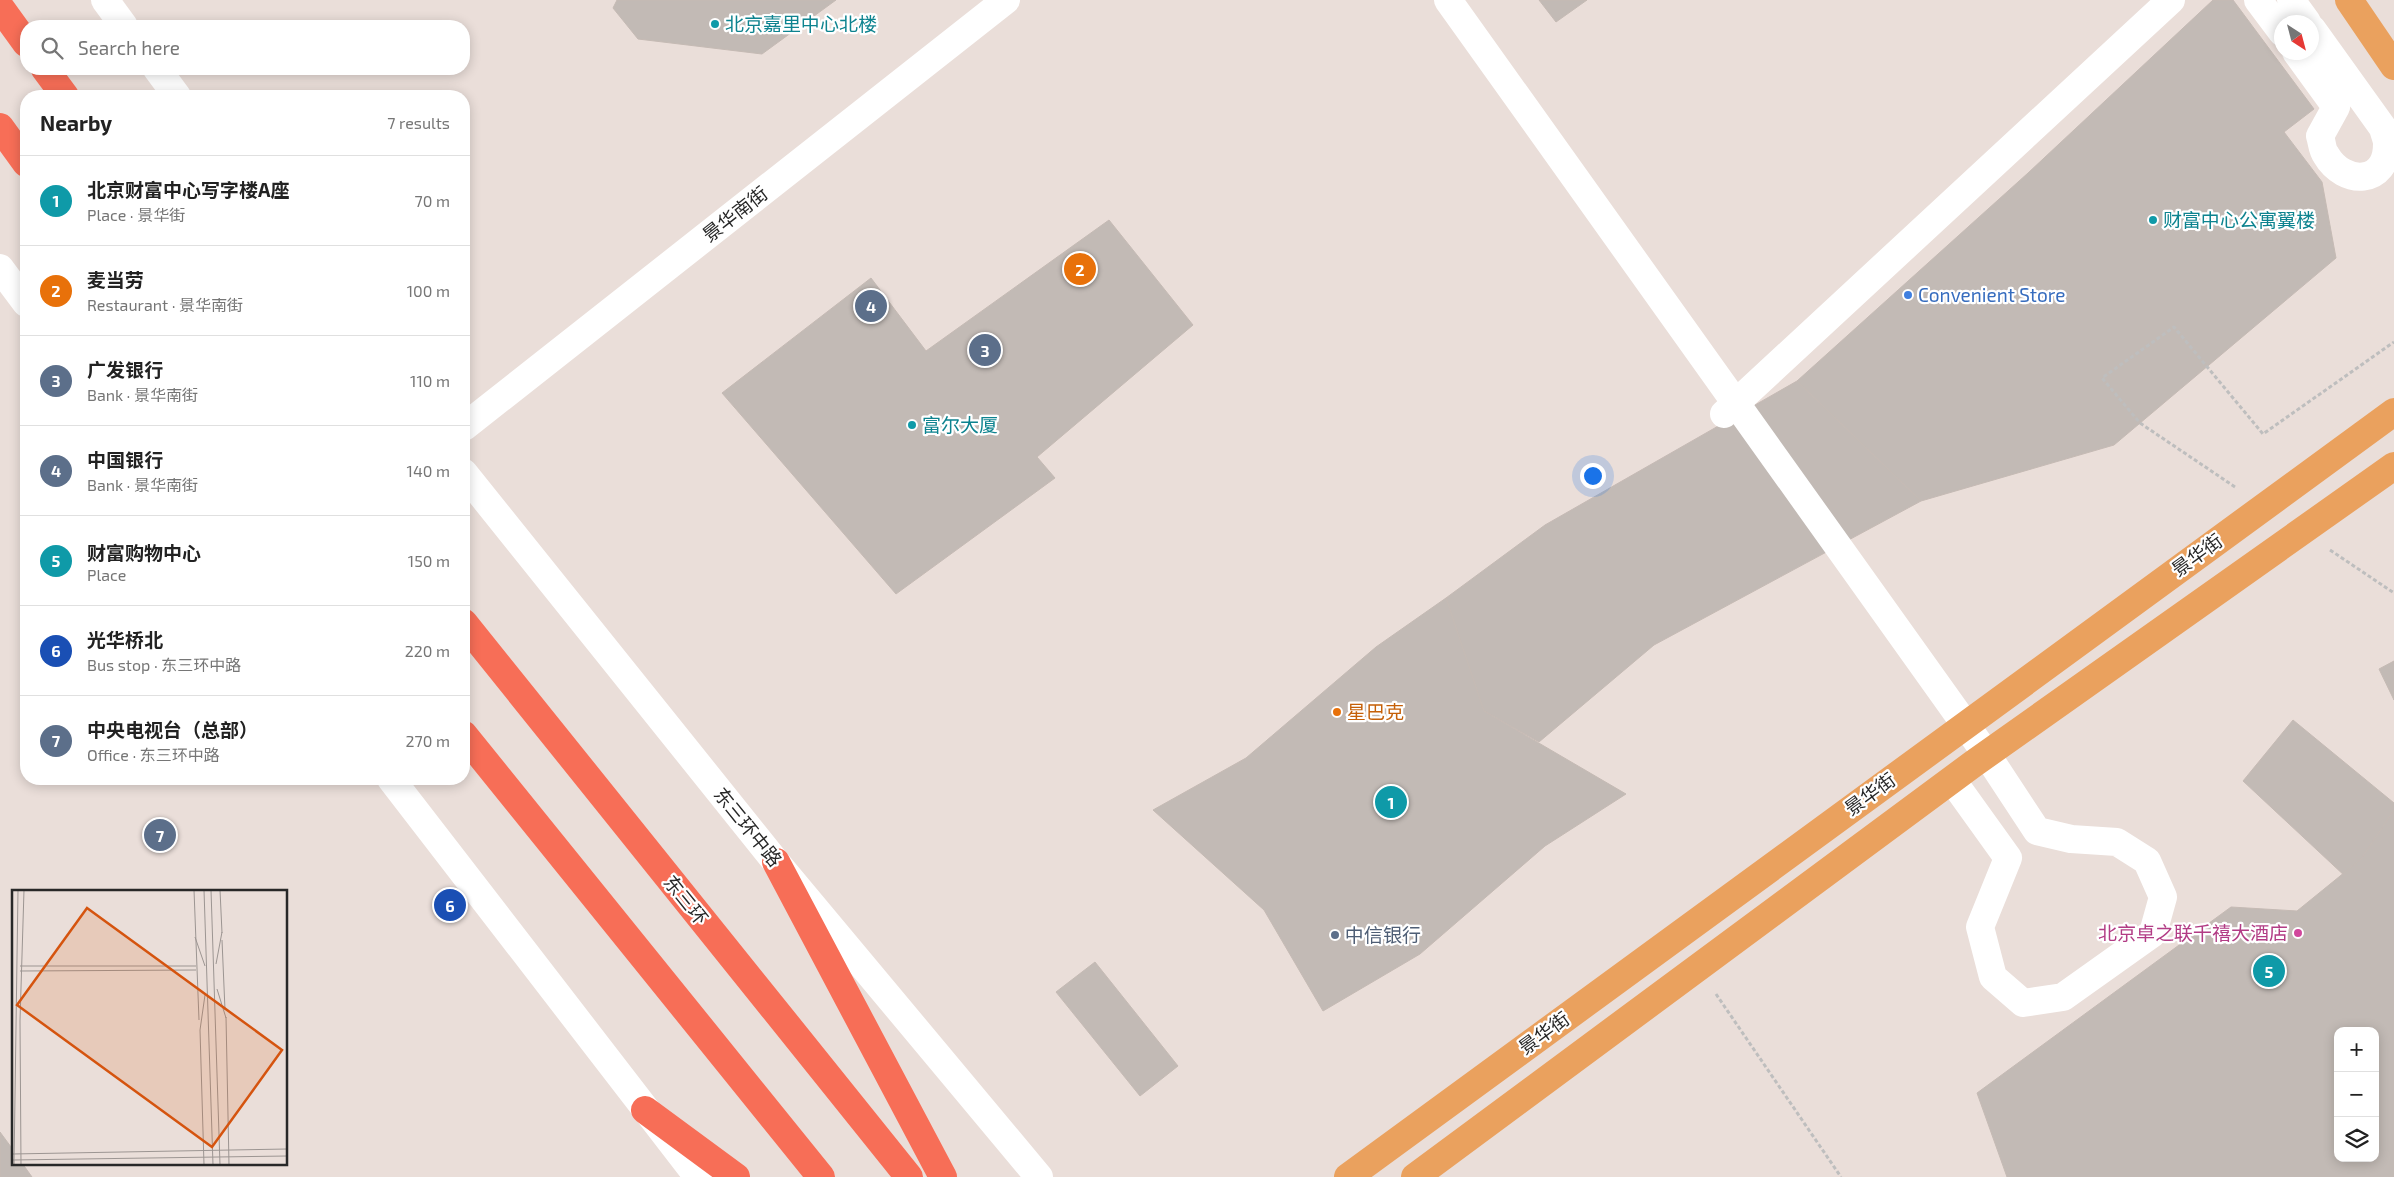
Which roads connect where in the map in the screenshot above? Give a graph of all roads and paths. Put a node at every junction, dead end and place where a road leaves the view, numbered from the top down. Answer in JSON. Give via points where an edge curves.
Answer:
{"nodes":[{"id":1,"x":105,"y":0,"type":"edge"},
{"id":2,"x":1006,"y":0,"type":"edge"},
{"id":3,"x":1429,"y":0,"type":"edge"},
{"id":4,"x":1448,"y":0,"type":"edge"},
{"id":5,"x":2146,"y":0,"type":"edge"},
{"id":6,"x":2171,"y":0,"type":"edge"},
{"id":7,"x":2258,"y":0,"type":"edge"},
{"id":8,"x":2291,"y":0,"type":"edge"},
{"id":9,"x":2349,"y":0,"type":"edge"},
{"id":10,"x":0,"y":7,"type":"edge"},
{"id":11,"x":2302,"y":15,"type":"edge"},
{"id":12,"x":120,"y":20,"type":"edge"},
{"id":13,"x":2274,"y":21,"type":"edge"},
{"id":14,"x":20,"y":35,"type":"edge"},
{"id":15,"x":2319,"y":39,"type":"edge"},
{"id":16,"x":2302,"y":60,"type":"edge"},
{"id":17,"x":2394,"y":66,"type":"edge"},
{"id":18,"x":49,"y":75,"type":"edge"},
{"id":19,"x":161,"y":75,"type":"edge"},
{"id":20,"x":61,"y":90,"type":"edge"},
{"id":21,"x":173,"y":90,"type":"edge"},
{"id":22,"x":0,"y":127,"type":"edge"},
{"id":23,"x":20,"y":155,"type":"edge"},
{"id":24,"x":0,"y":268,"type":"edge"},
{"id":25,"x":20,"y":295,"type":"edge"},
{"id":26,"x":2394,"y":342,"type":"edge"},
{"id":27,"x":1726,"y":404,"type":"junction"},
{"id":28,"x":2394,"y":412,"type":"edge"},
{"id":29,"x":470,"y":422,"type":"edge"},
{"id":30,"x":2140,"y":424,"type":"dead end"},
{"id":31,"x":2394,"y":466,"type":"edge"},
{"id":32,"x":470,"y":480,"type":"edge"},
{"id":33,"x":470,"y":630,"type":"edge"},
{"id":34,"x":1958,"y":729,"type":"junction"},
{"id":35,"x":470,"y":742,"type":"edge"},
{"id":36,"x":1980,"y":760,"type":"junction"},
{"id":37,"x":1952,"y":780,"type":"junction"},
{"id":38,"x":396,"y":785,"type":"edge"},
{"id":39,"x":776,"y":862,"type":"junction"},
{"id":40,"x":1698,"y":968,"type":"junction"},
{"id":41,"x":645,"y":1110,"type":"junction"},
{"id":42,"x":698,"y":1177,"type":"edge"},
{"id":43,"x":736,"y":1177,"type":"edge"},
{"id":44,"x":821,"y":1177,"type":"edge"},
{"id":45,"x":909,"y":1177,"type":"edge"},
{"id":46,"x":943,"y":1177,"type":"edge"},
{"id":47,"x":1039,"y":1177,"type":"edge"},
{"id":48,"x":1348,"y":1177,"type":"edge"},
{"id":49,"x":1415,"y":1177,"type":"edge"},
{"id":50,"x":1841,"y":1177,"type":"edge"}],
"edges":[{"from":1,"to":12,"type":"street"},
{"from":2,"to":29,"type":"street","name":"景华南街"},
{"from":3,"to":27,"type":"street"},
{"from":4,"to":27,"type":"street"},
{"from":5,"to":27,"type":"street"},
{"from":6,"to":27,"type":"street"},
{"from":7,"to":13,"type":"street"},
{"from":8,"to":11,"type":"street"},
{"from":9,"to":17,"type":"main road"},
{"from":10,"to":14,"type":"highway"},
{"from":15,"to":16,"type":"street","via":[[2383,128],[2387,144],[2384,155],[2380,167],[2369,175],[2356,178],[2346,175],[2325,154],[2320,136],[2336,107]]},
{"from":18,"to":20,"type":"highway"},
{"from":19,"to":21,"type":"street"},
{"from":22,"to":23,"type":"highway"},
{"from":24,"to":25,"type":"street"},
{"from":26,"to":30,"type":"path","via":[[2263,434],[2174,328],[2102,378]]},
{"from":27,"to":34,"type":"street"},
{"from":28,"to":34,"type":"main road","name":"景华街"},
{"from":31,"to":36,"type":"main road","name":"景华街"},
{"from":32,"to":39,"type":"street","name":"东三环中路"},
{"from":33,"to":45,"type":"highway","name":"东三环"},
{"from":34,"to":36,"type":"street"},
{"from":34,"to":48,"type":"main road","name":"景华街"},
{"from":35,"to":44,"type":"highway"},
{"from":36,"to":37,"type":"main road","name":"景华街"},
{"from":36,"to":37,"type":"street","via":[[2037,831],[2117,842],[2147,861],[2163,897],[2153,933],[2063,997],[2023,1003],[1993,977],[1980,927],[2008,858]]},
{"from":37,"to":40,"type":"main road","name":"景华街"},
{"from":38,"to":41,"type":"street"},
{"from":39,"to":46,"type":"highway"},
{"from":39,"to":47,"type":"street","name":"东三环中路"},
{"from":40,"to":49,"type":"main road","name":"景华街"},
{"from":40,"to":50,"type":"path"},
{"from":41,"to":42,"type":"street"},
{"from":41,"to":43,"type":"highway"}]}
